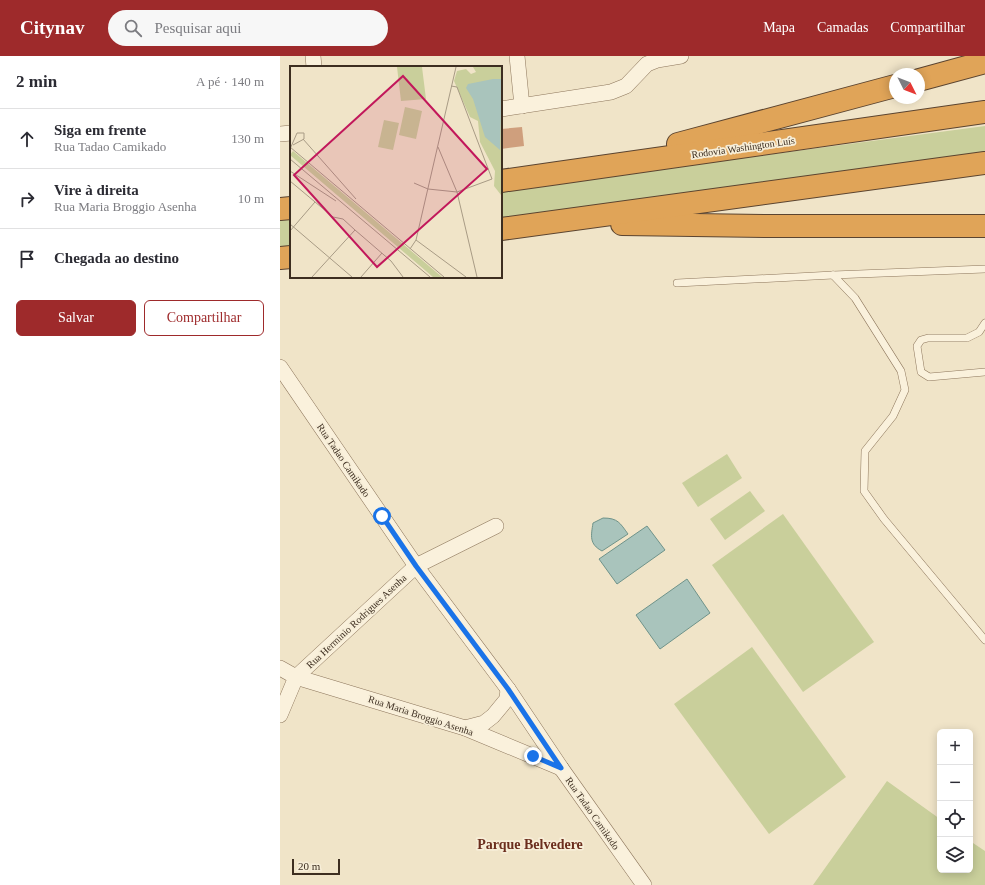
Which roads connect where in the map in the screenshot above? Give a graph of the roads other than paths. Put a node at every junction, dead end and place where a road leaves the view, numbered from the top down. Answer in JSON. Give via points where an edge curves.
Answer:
{"nodes":[{"id":1,"x":313,"y":56,"type":"edge"},
{"id":2,"x":517,"y":56,"type":"edge"},
{"id":3,"x":681,"y":56,"type":"edge"},
{"id":4,"x":985,"y":62,"type":"edge"},
{"id":5,"x":314,"y":66,"type":"edge"},
{"id":6,"x":925,"y":78,"type":"edge"},
{"id":7,"x":889,"y":88,"type":"edge"},
{"id":8,"x":522,"y":106,"type":"junction"},
{"id":9,"x":502,"y":109,"type":"edge"},
{"id":10,"x":985,"y":112,"type":"edge"},
{"id":11,"x":290,"y":133,"type":"edge"},
{"id":12,"x":280,"y":134,"type":"edge"},
{"id":13,"x":985,"y":163,"type":"edge"},
{"id":14,"x":558,"y":173,"type":"junction"},
{"id":15,"x":502,"y":181,"type":"edge"},
{"id":16,"x":290,"y":208,"type":"edge"},
{"id":17,"x":280,"y":209,"type":"edge"},
{"id":18,"x":551,"y":223,"type":"junction"},
{"id":19,"x":985,"y":226,"type":"edge"},
{"id":20,"x":502,"y":229,"type":"edge"},
{"id":21,"x":290,"y":257,"type":"edge"},
{"id":22,"x":280,"y":258,"type":"edge"},
{"id":23,"x":985,"y":269,"type":"edge"},
{"id":24,"x":833,"y":275,"type":"junction"},
{"id":25,"x":677,"y":283,"type":"dead end"},
{"id":26,"x":985,"y":323,"type":"edge"},
{"id":27,"x":280,"y":367,"type":"edge"},
{"id":28,"x":985,"y":372,"type":"edge"},
{"id":29,"x":496,"y":526,"type":"dead end"},
{"id":30,"x":416,"y":566,"type":"junction"},
{"id":31,"x":985,"y":640,"type":"edge"},
{"id":32,"x":280,"y":668,"type":"edge"},
{"id":33,"x":296,"y":677,"type":"junction"},
{"id":34,"x":508,"y":689,"type":"junction"},
{"id":35,"x":280,"y":715,"type":"edge"},
{"id":36,"x":465,"y":728,"type":"junction"},
{"id":37,"x":561,"y":768,"type":"junction"},
{"id":38,"x":644,"y":885,"type":"edge"}],
"edges":[{"from":1,"to":5,"type":"street"},
{"from":2,"to":8,"type":"street"},
{"from":3,"to":8,"type":"street","via":[[647,64],[626,86],[612,92]]},
{"from":4,"to":6,"type":"highway"},
{"from":7,"to":14,"type":"highway","via":[[676,145]]},
{"from":8,"to":9,"type":"street"},
{"from":10,"to":14,"type":"highway","name":"Rodovia Washington Luís"},
{"from":11,"to":12,"type":"street"},
{"from":13,"to":18,"type":"highway"},
{"from":14,"to":15,"type":"highway","name":"Rodovia Washington Luís"},
{"from":16,"to":17,"type":"highway"},
{"from":18,"to":19,"type":"highway"},
{"from":18,"to":20,"type":"highway"},
{"from":21,"to":22,"type":"highway"},
{"from":23,"to":24,"type":"lane"},
{"from":24,"to":25,"type":"lane"},
{"from":24,"to":31,"type":"lane","via":[[855,298],[901,371],[905,390],[893,416],[866,451],[864,491]]},
{"from":26,"to":28,"type":"lane","via":[[979,332],[967,338],[928,338],[921,340],[917,346],[921,372],[929,377]]},
{"from":27,"to":30,"type":"street","name":"Rua Tadao Camikado"},
{"from":29,"to":30,"type":"street","name":"Rua Herminio Rodrigues Asenha"},
{"from":30,"to":33,"type":"street","name":"Rua Herminio Rodrigues Asenha"},
{"from":30,"to":34,"type":"street","name":"Rua Tadao Camikado"},
{"from":32,"to":33,"type":"street","name":"Rua Maria Broggio Asenha"},
{"from":33,"to":35,"type":"street","name":"Rua Herminio Rodrigues Asenha"},
{"from":33,"to":36,"type":"street","name":"Rua Maria Broggio Asenha"},
{"from":34,"to":36,"type":"street","via":[[507,699],[493,716],[484,723]]},
{"from":34,"to":37,"type":"street","name":"Rua Tadao Camikado"},
{"from":36,"to":37,"type":"street","name":"Rua Maria Broggio Asenha"},
{"from":37,"to":38,"type":"street","name":"Rua Tadao Camikado"}]}
